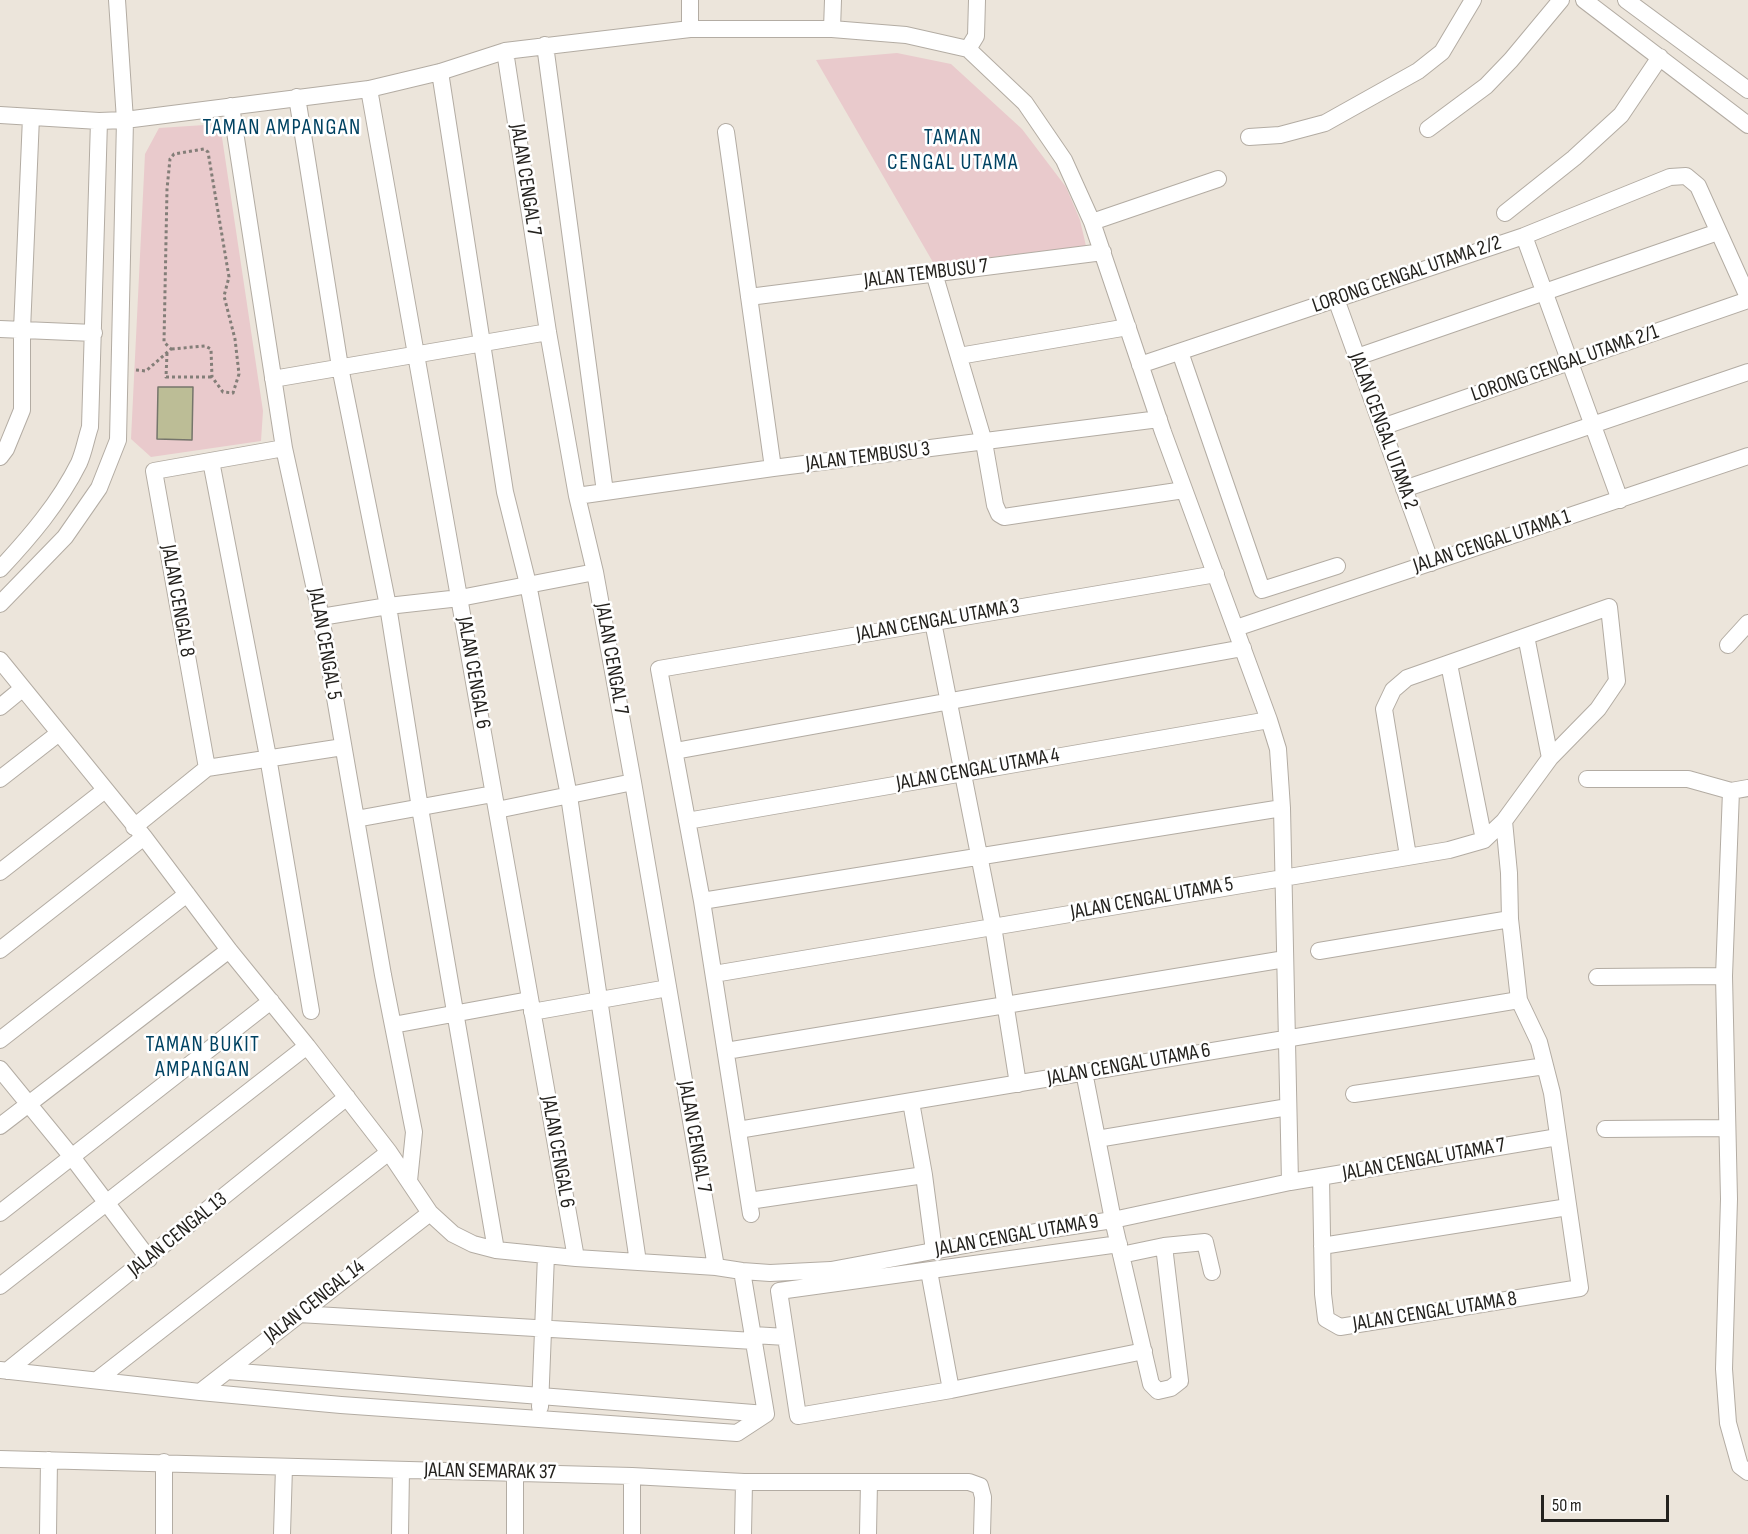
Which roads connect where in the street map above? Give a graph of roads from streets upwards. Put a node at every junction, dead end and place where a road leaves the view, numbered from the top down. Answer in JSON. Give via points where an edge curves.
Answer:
{"nodes":[{"id":1,"x":117,"y":0,"type":"edge"},
{"id":2,"x":690,"y":0,"type":"edge"},
{"id":3,"x":833,"y":0,"type":"edge"},
{"id":4,"x":977,"y":0,"type":"edge"},
{"id":5,"x":1473,"y":0,"type":"edge"},
{"id":6,"x":1561,"y":0,"type":"edge"},
{"id":7,"x":1584,"y":0,"type":"edge"},
{"id":8,"x":1626,"y":0,"type":"edge"},
{"id":9,"x":690,"y":29,"type":"junction"},
{"id":10,"x":832,"y":29,"type":"junction"},
{"id":11,"x":545,"y":45,"type":"junction"},
{"id":12,"x":968,"y":49,"type":"junction"},
{"id":13,"x":504,"y":51,"type":"junction"},
{"id":14,"x":1660,"y":57,"type":"junction"},
{"id":15,"x":440,"y":72,"type":"junction"},
{"id":16,"x":369,"y":88,"type":"junction"},
{"id":17,"x":1748,"y":90,"type":"edge"},
{"id":18,"x":297,"y":97,"type":"junction"},
{"id":19,"x":231,"y":106,"type":"junction"},
{"id":20,"x":0,"y":115,"type":"edge"},
{"id":21,"x":31,"y":117,"type":"junction"},
{"id":22,"x":125,"y":120,"type":"junction"},
{"id":23,"x":99,"y":121,"type":"junction"},
{"id":24,"x":1748,"y":125,"type":"edge"},
{"id":25,"x":1428,"y":129,"type":"dead end"},
{"id":26,"x":726,"y":132,"type":"dead end"},
{"id":27,"x":1249,"y":137,"type":"dead end"},
{"id":28,"x":1218,"y":179,"type":"dead end"},
{"id":29,"x":1505,"y":213,"type":"dead end"},
{"id":30,"x":1092,"y":222,"type":"junction"},
{"id":31,"x":1718,"y":232,"type":"junction"},
{"id":32,"x":1524,"y":236,"type":"junction"},
{"id":33,"x":1103,"y":252,"type":"junction"},
{"id":34,"x":934,"y":273,"type":"junction"},
{"id":35,"x":1545,"y":293,"type":"junction"},
{"id":36,"x":749,"y":297,"type":"junction"},
{"id":37,"x":1336,"y":299,"type":"junction"},
{"id":38,"x":1748,"y":299,"type":"edge"},
{"id":39,"x":1128,"y":327,"type":"junction"},
{"id":40,"x":0,"y":329,"type":"edge"},
{"id":41,"x":22,"y":330,"type":"junction"},
{"id":42,"x":548,"y":332,"type":"junction"},
{"id":43,"x":94,"y":333,"type":"junction"},
{"id":44,"x":482,"y":343,"type":"junction"},
{"id":45,"x":1180,"y":352,"type":"junction"},
{"id":46,"x":415,"y":354,"type":"junction"},
{"id":47,"x":959,"y":356,"type":"junction"},
{"id":48,"x":1357,"y":357,"type":"junction"},
{"id":49,"x":1570,"y":363,"type":"junction"},
{"id":50,"x":1140,"y":365,"type":"junction"},
{"id":51,"x":340,"y":367,"type":"junction"},
{"id":52,"x":1748,"y":372,"type":"edge"},
{"id":53,"x":273,"y":379,"type":"junction"},
{"id":54,"x":1159,"y":419,"type":"junction"},
{"id":55,"x":1593,"y":426,"type":"junction"},
{"id":56,"x":1382,"y":427,"type":"junction"},
{"id":57,"x":984,"y":442,"type":"junction"},
{"id":58,"x":284,"y":447,"type":"junction"},
{"id":59,"x":1748,"y":456,"type":"edge"},
{"id":60,"x":0,"y":457,"type":"edge"},
{"id":61,"x":211,"y":461,"type":"junction"},
{"id":62,"x":773,"y":468,"type":"junction"},
{"id":63,"x":1404,"y":489,"type":"junction"},
{"id":64,"x":1184,"y":490,"type":"junction"},
{"id":65,"x":605,"y":492,"type":"junction"},
{"id":66,"x":577,"y":496,"type":"junction"},
{"id":67,"x":1620,"y":500,"type":"junction"},
{"id":68,"x":1431,"y":563,"type":"junction"},
{"id":69,"x":1337,"y":566,"type":"dead end"},
{"id":70,"x":0,"y":569,"type":"edge"},
{"id":71,"x":595,"y":572,"type":"junction"},
{"id":72,"x":1216,"y":574,"type":"junction"},
{"id":73,"x":528,"y":584,"type":"junction"},
{"id":74,"x":460,"y":598,"type":"junction"},
{"id":75,"x":0,"y":604,"type":"edge"},
{"id":76,"x":388,"y":606,"type":"junction"},
{"id":77,"x":321,"y":617,"type":"junction"},
{"id":78,"x":933,"y":622,"type":"junction"},
{"id":79,"x":1748,"y":623,"type":"edge"},
{"id":80,"x":1236,"y":627,"type":"junction"},
{"id":81,"x":1526,"y":636,"type":"junction"},
{"id":82,"x":1728,"y":645,"type":"dead end"},
{"id":83,"x":1243,"y":648,"type":"junction"},
{"id":84,"x":0,"y":660,"type":"edge"},
{"id":85,"x":1449,"y":664,"type":"junction"},
{"id":86,"x":22,"y":689,"type":"junction"},
{"id":87,"x":950,"y":701,"type":"junction"},
{"id":88,"x":0,"y":708,"type":"edge"},
{"id":89,"x":1269,"y":720,"type":"junction"},
{"id":90,"x":59,"y":733,"type":"junction"},
{"id":91,"x":343,"y":747,"type":"junction"},
{"id":92,"x":675,"y":751,"type":"junction"},
{"id":93,"x":268,"y":757,"type":"junction"},
{"id":94,"x":1550,"y":758,"type":"junction"},
{"id":95,"x":207,"y":768,"type":"junction"},
{"id":96,"x":964,"y":773,"type":"junction"},
{"id":97,"x":0,"y":779,"type":"edge"},
{"id":98,"x":1587,"y":779,"type":"dead end"},
{"id":99,"x":633,"y":782,"type":"junction"},
{"id":100,"x":1748,"y":788,"type":"edge"},
{"id":101,"x":105,"y":790,"type":"junction"},
{"id":102,"x":1731,"y":791,"type":"junction"},
{"id":103,"x":569,"y":796,"type":"junction"},
{"id":104,"x":495,"y":802,"type":"junction"},
{"id":105,"x":420,"y":808,"type":"junction"},
{"id":106,"x":1282,"y":808,"type":"junction"},
{"id":107,"x":356,"y":819,"type":"junction"},
{"id":108,"x":687,"y":821,"type":"junction"},
{"id":109,"x":1504,"y":821,"type":"junction"},
{"id":110,"x":139,"y":832,"type":"junction"},
{"id":111,"x":1484,"y":840,"type":"junction"},
{"id":112,"x":980,"y":856,"type":"junction"},
{"id":113,"x":1408,"y":856,"type":"junction"},
{"id":114,"x":0,"y":872,"type":"edge"},
{"id":115,"x":1283,"y":876,"type":"junction"},
{"id":116,"x":188,"y":894,"type":"junction"},
{"id":117,"x":702,"y":901,"type":"junction"},
{"id":118,"x":1510,"y":919,"type":"junction"},
{"id":119,"x":993,"y":926,"type":"junction"},
{"id":120,"x":0,"y":950,"type":"edge"},
{"id":121,"x":229,"y":950,"type":"junction"},
{"id":122,"x":1319,"y":951,"type":"dead end"},
{"id":123,"x":1285,"y":959,"type":"junction"},
{"id":124,"x":714,"y":974,"type":"junction"},
{"id":125,"x":1724,"y":976,"type":"junction"},
{"id":126,"x":1597,"y":977,"type":"dead end"},
{"id":127,"x":668,"y":988,"type":"junction"},
{"id":128,"x":1519,"y":1000,"type":"junction"},
{"id":129,"x":271,"y":1001,"type":"junction"},
{"id":130,"x":600,"y":1002,"type":"junction"},
{"id":131,"x":1005,"y":1005,"type":"junction"},
{"id":132,"x":530,"y":1006,"type":"junction"},
{"id":133,"x":311,"y":1011,"type":"dead end"},
{"id":134,"x":457,"y":1014,"type":"junction"},
{"id":135,"x":393,"y":1025,"type":"junction"},
{"id":136,"x":1287,"y":1038,"type":"junction"},
{"id":137,"x":0,"y":1040,"type":"edge"},
{"id":138,"x":307,"y":1046,"type":"junction"},
{"id":139,"x":726,"y":1051,"type":"junction"},
{"id":140,"x":1545,"y":1066,"type":"junction"},
{"id":141,"x":0,"y":1068,"type":"edge"},
{"id":142,"x":1084,"y":1072,"type":"junction"},
{"id":143,"x":1018,"y":1083,"type":"junction"},
{"id":144,"x":1354,"y":1094,"type":"dead end"},
{"id":145,"x":347,"y":1097,"type":"junction"},
{"id":146,"x":911,"y":1102,"type":"junction"},
{"id":147,"x":30,"y":1104,"type":"junction"},
{"id":148,"x":1288,"y":1107,"type":"junction"},
{"id":149,"x":0,"y":1126,"type":"edge"},
{"id":150,"x":1605,"y":1128,"type":"dead end"},
{"id":151,"x":1727,"y":1128,"type":"junction"},
{"id":152,"x":738,"y":1130,"type":"junction"},
{"id":153,"x":1558,"y":1137,"type":"junction"},
{"id":154,"x":1097,"y":1139,"type":"junction"},
{"id":155,"x":389,"y":1152,"type":"junction"},
{"id":156,"x":72,"y":1157,"type":"junction"},
{"id":157,"x":924,"y":1174,"type":"junction"},
{"id":158,"x":1321,"y":1177,"type":"junction"},
{"id":159,"x":409,"y":1181,"type":"junction"},
{"id":160,"x":1290,"y":1182,"type":"junction"},
{"id":161,"x":105,"y":1203,"type":"junction"},
{"id":162,"x":1568,"y":1207,"type":"junction"},
{"id":163,"x":0,"y":1213,"type":"edge"},
{"id":164,"x":430,"y":1213,"type":"junction"},
{"id":165,"x":1113,"y":1220,"type":"junction"},
{"id":166,"x":1164,"y":1246,"type":"junction"},
{"id":167,"x":1322,"y":1246,"type":"junction"},
{"id":168,"x":1120,"y":1249,"type":"junction"},
{"id":169,"x":496,"y":1250,"type":"junction"},
{"id":170,"x":934,"y":1251,"type":"junction"},
{"id":171,"x":546,"y":1255,"type":"junction"},
{"id":172,"x":149,"y":1258,"type":"junction"},
{"id":173,"x":576,"y":1258,"type":"junction"},
{"id":174,"x":638,"y":1262,"type":"junction"},
{"id":175,"x":716,"y":1267,"type":"junction"},
{"id":176,"x":742,"y":1271,"type":"junction"},
{"id":177,"x":929,"y":1271,"type":"junction"},
{"id":178,"x":1212,"y":1272,"type":"dead end"},
{"id":179,"x":0,"y":1286,"type":"edge"},
{"id":180,"x":299,"y":1314,"type":"junction"},
{"id":181,"x":544,"y":1329,"type":"junction"},
{"id":182,"x":786,"y":1337,"type":"junction"},
{"id":183,"x":754,"y":1338,"type":"junction"},
{"id":184,"x":1144,"y":1351,"type":"junction"},
{"id":185,"x":4,"y":1370,"type":"edge"},
{"id":186,"x":227,"y":1371,"type":"junction"},
{"id":187,"x":97,"y":1380,"type":"junction"},
{"id":188,"x":951,"y":1390,"type":"junction"},
{"id":189,"x":200,"y":1392,"type":"junction"},
{"id":190,"x":541,"y":1396,"type":"junction"},
{"id":191,"x":766,"y":1414,"type":"junction"},
{"id":192,"x":540,"y":1419,"type":"junction"},
{"id":193,"x":0,"y":1459,"type":"edge"},
{"id":194,"x":49,"y":1460,"type":"junction"},
{"id":195,"x":164,"y":1462,"type":"junction"},
{"id":196,"x":284,"y":1467,"type":"junction"},
{"id":197,"x":401,"y":1470,"type":"junction"},
{"id":198,"x":1748,"y":1472,"type":"edge"},
{"id":199,"x":515,"y":1473,"type":"junction"},
{"id":200,"x":632,"y":1476,"type":"junction"},
{"id":201,"x":744,"y":1482,"type":"junction"},
{"id":202,"x":869,"y":1482,"type":"junction"},
{"id":203,"x":48,"y":1534,"type":"edge"},
{"id":204,"x":164,"y":1534,"type":"edge"},
{"id":205,"x":282,"y":1534,"type":"edge"},
{"id":206,"x":400,"y":1534,"type":"edge"},
{"id":207,"x":514,"y":1534,"type":"edge"},
{"id":208,"x":632,"y":1534,"type":"edge"},
{"id":209,"x":743,"y":1534,"type":"edge"},
{"id":210,"x":868,"y":1534,"type":"edge"},
{"id":211,"x":982,"y":1534,"type":"edge"}],
"edges":[{"from":1,"to":22,"type":"street"},
{"from":2,"to":9,"type":"street"},
{"from":3,"to":10,"type":"street"},
{"from":4,"to":12,"type":"street","via":[[976,36]]},
{"from":5,"to":27,"type":"street","via":[[1442,52],[1418,71],[1325,123],[1280,135]]},
{"from":6,"to":25,"type":"street","via":[[1486,86]]},
{"from":7,"to":14,"type":"street"},
{"from":8,"to":17,"type":"street"},
{"from":9,"to":10,"type":"street"},
{"from":9,"to":11,"type":"street"},
{"from":10,"to":12,"type":"street","via":[[906,35]]},
{"from":11,"to":13,"type":"street"},
{"from":11,"to":65,"type":"street"},
{"from":12,"to":30,"type":"street","via":[[1025,103],[1064,160]]},
{"from":13,"to":15,"type":"street"},
{"from":13,"to":42,"type":"street","name":"JALAN CENGAL 7"},
{"from":14,"to":24,"type":"street"},
{"from":14,"to":29,"type":"street","via":[[1621,115]]},
{"from":15,"to":16,"type":"street"},
{"from":15,"to":44,"type":"street"},
{"from":16,"to":18,"type":"street"},
{"from":16,"to":46,"type":"street","name":"JALAN CENGAL 6"},
{"from":18,"to":19,"type":"street"},
{"from":18,"to":51,"type":"street"},
{"from":19,"to":22,"type":"street"},
{"from":19,"to":53,"type":"street","name":"JALAN CENGAL 5"},
{"from":20,"to":21,"type":"street"},
{"from":21,"to":23,"type":"street"},
{"from":21,"to":41,"type":"street"},
{"from":22,"to":23,"type":"street"},
{"from":22,"to":75,"type":"street","via":[[118,440],[99,488],[65,537]]},
{"from":23,"to":43,"type":"street"},
{"from":26,"to":36,"type":"street"},
{"from":28,"to":30,"type":"street"},
{"from":30,"to":33,"type":"street"},
{"from":31,"to":32,"type":"street","name":"LORONG CENGAL UTAMA 2/2","via":[[1698,186],[1686,176],[1670,177]]},
{"from":31,"to":35,"type":"street"},
{"from":31,"to":38,"type":"street"},
{"from":32,"to":35,"type":"street"},
{"from":32,"to":37,"type":"street","name":"LORONG CENGAL UTAMA 2/2"},
{"from":33,"to":34,"type":"street","name":"JALAN TEMBUSU 7"},
{"from":33,"to":39,"type":"street"},
{"from":34,"to":36,"type":"street","name":"JALAN TEMBUSU 7"},
{"from":34,"to":47,"type":"street"},
{"from":35,"to":48,"type":"street"},
{"from":35,"to":49,"type":"street"},
{"from":36,"to":62,"type":"street"},
{"from":37,"to":45,"type":"street","name":"LORONG CENGAL UTAMA 2/2"},
{"from":37,"to":48,"type":"street","name":"JALAN CENGAL UTAMA 2"},
{"from":38,"to":49,"type":"street","name":"LORONG CENGAL UTAMA 2/1"},
{"from":39,"to":47,"type":"street"},
{"from":39,"to":50,"type":"street"},
{"from":40,"to":41,"type":"street"},
{"from":41,"to":43,"type":"street"},
{"from":41,"to":60,"type":"street","via":[[22,410]]},
{"from":42,"to":44,"type":"street"},
{"from":42,"to":66,"type":"street","name":"JALAN CENGAL 7"},
{"from":43,"to":70,"type":"street","via":[[90,427],[80,461],[34,533]]},
{"from":44,"to":46,"type":"street"},
{"from":44,"to":73,"type":"street","via":[[505,492]]},
{"from":45,"to":50,"type":"street","name":"LORONG CENGAL UTAMA 2/2"},
{"from":45,"to":69,"type":"street","via":[[1262,590]]},
{"from":46,"to":51,"type":"street"},
{"from":46,"to":74,"type":"street","name":"JALAN CENGAL 6"},
{"from":47,"to":57,"type":"street"},
{"from":48,"to":56,"type":"street","name":"JALAN CENGAL UTAMA 2"},
{"from":49,"to":55,"type":"street"},
{"from":49,"to":56,"type":"street","name":"LORONG CENGAL UTAMA 2/1"},
{"from":50,"to":54,"type":"street"},
{"from":51,"to":53,"type":"street"},
{"from":51,"to":76,"type":"street"},
{"from":52,"to":55,"type":"street"},
{"from":53,"to":58,"type":"street","name":"JALAN CENGAL 5"},
{"from":54,"to":57,"type":"street","name":"JALAN TEMBUSU 3"},
{"from":54,"to":64,"type":"street"},
{"from":55,"to":63,"type":"street"},
{"from":55,"to":67,"type":"street"},
{"from":56,"to":63,"type":"street","name":"JALAN CENGAL UTAMA 2"},
{"from":57,"to":62,"type":"street","name":"JALAN TEMBUSU 3"},
{"from":57,"to":64,"type":"street","via":[[995,504],[1004,517]]},
{"from":58,"to":61,"type":"street","name":"JALAN CENGAL 8"},
{"from":58,"to":77,"type":"street","name":"JALAN CENGAL 5"},
{"from":59,"to":67,"type":"street","name":"JALAN CENGAL UTAMA 1"},
{"from":61,"to":93,"type":"street"},
{"from":61,"to":95,"type":"street","name":"JALAN CENGAL 8","via":[[154,471]]},
{"from":62,"to":65,"type":"street","name":"JALAN TEMBUSU 3"},
{"from":63,"to":68,"type":"street","name":"JALAN CENGAL UTAMA 2"},
{"from":64,"to":72,"type":"street"},
{"from":65,"to":66,"type":"street","name":"JALAN TEMBUSU 3"},
{"from":66,"to":71,"type":"street","name":"JALAN CENGAL 7"},
{"from":67,"to":68,"type":"street","name":"JALAN CENGAL UTAMA 1"},
{"from":68,"to":80,"type":"street","name":"JALAN CENGAL UTAMA 1"},
{"from":71,"to":73,"type":"street"},
{"from":71,"to":99,"type":"street","name":"JALAN CENGAL 7"},
{"from":72,"to":78,"type":"street","name":"JALAN CENGAL UTAMA 3"},
{"from":72,"to":80,"type":"street"},
{"from":73,"to":74,"type":"street"},
{"from":73,"to":103,"type":"street"},
{"from":74,"to":76,"type":"street"},
{"from":74,"to":104,"type":"street","name":"JALAN CENGAL 6"},
{"from":76,"to":77,"type":"street"},
{"from":76,"to":105,"type":"street"},
{"from":77,"to":91,"type":"street","name":"JALAN CENGAL 5"},
{"from":78,"to":87,"type":"street"},
{"from":78,"to":92,"type":"street","name":"JALAN CENGAL UTAMA 3","via":[[659,669]]},
{"from":79,"to":82,"type":"street"},
{"from":80,"to":83,"type":"street"},
{"from":81,"to":85,"type":"street"},
{"from":81,"to":94,"type":"street"},
{"from":81,"to":94,"type":"street","name":"JALAN CENGAL UTAMA 5","via":[[1609,607],[1617,681],[1598,709]]},
{"from":83,"to":87,"type":"street"},
{"from":83,"to":89,"type":"street"},
{"from":84,"to":86,"type":"street","name":"JALAN CENGAL UTAMA 9"},
{"from":85,"to":111,"type":"street"},
{"from":85,"to":113,"type":"street","via":[[1407,678],[1393,690],[1384,709]]},
{"from":86,"to":88,"type":"street"},
{"from":86,"to":90,"type":"street","name":"JALAN CENGAL UTAMA 9"},
{"from":87,"to":92,"type":"street"},
{"from":87,"to":96,"type":"street"},
{"from":89,"to":96,"type":"street","name":"JALAN CENGAL UTAMA 4"},
{"from":89,"to":106,"type":"street","via":[[1278,749]]},
{"from":90,"to":97,"type":"street"},
{"from":90,"to":101,"type":"street","name":"JALAN CENGAL UTAMA 9"},
{"from":91,"to":93,"type":"street"},
{"from":91,"to":107,"type":"street","name":"JALAN CENGAL 5"},
{"from":92,"to":108,"type":"street"},
{"from":93,"to":95,"type":"street"},
{"from":93,"to":133,"type":"street"},
{"from":94,"to":109,"type":"street","name":"JALAN CENGAL UTAMA 5"},
{"from":95,"to":110,"type":"street"},
{"from":96,"to":108,"type":"street","name":"JALAN CENGAL UTAMA 4"},
{"from":96,"to":112,"type":"street"},
{"from":98,"to":102,"type":"street","via":[[1688,779]]},
{"from":99,"to":103,"type":"street"},
{"from":99,"to":127,"type":"street","name":"JALAN CENGAL 7"},
{"from":100,"to":102,"type":"street"},
{"from":101,"to":110,"type":"street","name":"JALAN CENGAL UTAMA 9"},
{"from":101,"to":114,"type":"street"},
{"from":102,"to":125,"type":"street"},
{"from":103,"to":104,"type":"street"},
{"from":103,"to":130,"type":"street"},
{"from":104,"to":105,"type":"street"},
{"from":104,"to":132,"type":"street","name":"JALAN CENGAL 6"},
{"from":105,"to":107,"type":"street"},
{"from":105,"to":134,"type":"street"},
{"from":106,"to":112,"type":"street"},
{"from":106,"to":115,"type":"street"},
{"from":107,"to":135,"type":"street","name":"JALAN CENGAL 5"},
{"from":108,"to":117,"type":"street"},
{"from":109,"to":111,"type":"street","name":"JALAN CENGAL UTAMA 5"},
{"from":109,"to":118,"type":"street"},
{"from":110,"to":116,"type":"street","name":"JALAN CENGAL UTAMA 9"},
{"from":110,"to":120,"type":"street"},
{"from":111,"to":113,"type":"street","name":"JALAN CENGAL UTAMA 5"},
{"from":112,"to":117,"type":"street"},
{"from":112,"to":119,"type":"street"},
{"from":113,"to":115,"type":"street","name":"JALAN CENGAL UTAMA 5"},
{"from":115,"to":119,"type":"street","name":"JALAN CENGAL UTAMA 5"},
{"from":115,"to":123,"type":"street"},
{"from":116,"to":121,"type":"street","name":"JALAN CENGAL UTAMA 9"},
{"from":116,"to":137,"type":"street"},
{"from":117,"to":124,"type":"street"},
{"from":118,"to":122,"type":"street"},
{"from":118,"to":128,"type":"street"},
{"from":119,"to":124,"type":"street","name":"JALAN CENGAL UTAMA 5"},
{"from":119,"to":131,"type":"street"},
{"from":121,"to":129,"type":"street","name":"JALAN CENGAL UTAMA 9"},
{"from":121,"to":147,"type":"street"},
{"from":123,"to":131,"type":"street"},
{"from":123,"to":136,"type":"street"},
{"from":124,"to":139,"type":"street"},
{"from":125,"to":126,"type":"street"},
{"from":125,"to":151,"type":"street"},
{"from":127,"to":130,"type":"street"},
{"from":127,"to":175,"type":"street","name":"JALAN CENGAL 7"},
{"from":128,"to":136,"type":"street","name":"JALAN CENGAL UTAMA 6"},
{"from":128,"to":140,"type":"street","via":[[1539,1042]]},
{"from":129,"to":138,"type":"street","name":"JALAN CENGAL UTAMA 9"},
{"from":129,"to":156,"type":"street"},
{"from":130,"to":132,"type":"street"},
{"from":130,"to":174,"type":"street"},
{"from":131,"to":139,"type":"street"},
{"from":131,"to":143,"type":"street"},
{"from":132,"to":134,"type":"street"},
{"from":132,"to":173,"type":"street","name":"JALAN CENGAL 6"},
{"from":134,"to":135,"type":"street"},
{"from":134,"to":169,"type":"street"},
{"from":135,"to":159,"type":"street","name":"JALAN CENGAL 5","via":[[414,1132]]},
{"from":136,"to":142,"type":"street","name":"JALAN CENGAL UTAMA 6"},
{"from":136,"to":148,"type":"street"},
{"from":138,"to":145,"type":"street","name":"JALAN CENGAL UTAMA 9"},
{"from":138,"to":161,"type":"street"},
{"from":139,"to":152,"type":"street"},
{"from":140,"to":144,"type":"street"},
{"from":140,"to":153,"type":"street"},
{"from":141,"to":147,"type":"street"},
{"from":142,"to":143,"type":"street","name":"JALAN CENGAL UTAMA 6"},
{"from":142,"to":154,"type":"street"},
{"from":143,"to":146,"type":"street","name":"JALAN CENGAL UTAMA 6"},
{"from":145,"to":155,"type":"street","name":"JALAN CENGAL UTAMA 9"},
{"from":145,"to":172,"type":"street","name":"JALAN CENGAL 13"},
{"from":146,"to":152,"type":"street","name":"JALAN CENGAL UTAMA 6"},
{"from":146,"to":157,"type":"street"},
{"from":147,"to":149,"type":"street"},
{"from":147,"to":156,"type":"street"},
{"from":148,"to":154,"type":"street"},
{"from":148,"to":160,"type":"street"},
{"from":150,"to":151,"type":"street"},
{"from":151,"to":198,"type":"street","via":[[1724,1369],[1728,1424],[1740,1466]]},
{"from":152,"to":157,"type":"street","via":[[750,1207]]},
{"from":153,"to":158,"type":"street","name":"JALAN CENGAL UTAMA 7"},
{"from":153,"to":162,"type":"street"},
{"from":154,"to":165,"type":"street"},
{"from":155,"to":159,"type":"street","name":"JALAN CENGAL UTAMA 9"},
{"from":155,"to":187,"type":"street"},
{"from":156,"to":161,"type":"street"},
{"from":156,"to":163,"type":"street"},
{"from":157,"to":170,"type":"street"},
{"from":158,"to":160,"type":"street","name":"JALAN CENGAL UTAMA 7"},
{"from":158,"to":167,"type":"street","name":"JALAN CENGAL UTAMA 8"},
{"from":159,"to":164,"type":"street","name":"JALAN CENGAL UTAMA 9"},
{"from":160,"to":165,"type":"street","name":"JALAN CENGAL UTAMA 9"},
{"from":161,"to":172,"type":"street"},
{"from":161,"to":179,"type":"street"},
{"from":162,"to":167,"type":"street"},
{"from":162,"to":167,"type":"street","name":"JALAN CENGAL UTAMA 8","via":[[1580,1288],[1340,1327],[1326,1319]]},
{"from":164,"to":169,"type":"street","name":"JALAN CENGAL UTAMA 9","via":[[453,1234]]},
{"from":164,"to":180,"type":"street","name":"JALAN CENGAL 14"},
{"from":165,"to":168,"type":"street"},
{"from":165,"to":170,"type":"street","name":"JALAN CENGAL UTAMA 9"},
{"from":166,"to":168,"type":"street"},
{"from":166,"to":178,"type":"street","via":[[1205,1242]]},
{"from":166,"to":184,"type":"street","via":[[1180,1381],[1158,1391],[1151,1384]]},
{"from":168,"to":177,"type":"street"},
{"from":168,"to":184,"type":"street"},
{"from":169,"to":171,"type":"street","name":"JALAN CENGAL UTAMA 9"},
{"from":170,"to":176,"type":"street","name":"JALAN CENGAL UTAMA 9","via":[[831,1270]]},
{"from":171,"to":173,"type":"street","name":"JALAN CENGAL UTAMA 9"},
{"from":171,"to":181,"type":"street"},
{"from":172,"to":185,"type":"street","name":"JALAN CENGAL 13"},
{"from":173,"to":174,"type":"street","name":"JALAN CENGAL UTAMA 9"},
{"from":174,"to":175,"type":"street","name":"JALAN CENGAL UTAMA 9"},
{"from":175,"to":176,"type":"street","name":"JALAN CENGAL UTAMA 9"},
{"from":176,"to":183,"type":"street"},
{"from":177,"to":182,"type":"street","via":[[779,1291]]},
{"from":177,"to":188,"type":"street"},
{"from":180,"to":181,"type":"street"},
{"from":180,"to":186,"type":"street","name":"JALAN CENGAL 14"},
{"from":181,"to":183,"type":"street"},
{"from":181,"to":190,"type":"street"},
{"from":182,"to":183,"type":"street"},
{"from":182,"to":188,"type":"street","via":[[798,1416]]},
{"from":183,"to":191,"type":"street"},
{"from":184,"to":188,"type":"street"},
{"from":185,"to":187,"type":"street"},
{"from":186,"to":189,"type":"street","name":"JALAN CENGAL 14"},
{"from":186,"to":190,"type":"street"},
{"from":187,"to":189,"type":"street"},
{"from":189,"to":192,"type":"street"},
{"from":190,"to":191,"type":"street"},
{"from":190,"to":192,"type":"street"},
{"from":191,"to":192,"type":"street","via":[[737,1433]]},
{"from":193,"to":194,"type":"street","name":"JALAN SEMARAK 37"},
{"from":194,"to":195,"type":"street","name":"JALAN SEMARAK 37"},
{"from":194,"to":203,"type":"street"},
{"from":195,"to":196,"type":"street","name":"JALAN SEMARAK 37"},
{"from":195,"to":204,"type":"street"},
{"from":196,"to":197,"type":"street","name":"JALAN SEMARAK 37"},
{"from":196,"to":205,"type":"street"},
{"from":197,"to":199,"type":"street","name":"JALAN SEMARAK 37"},
{"from":197,"to":206,"type":"street"},
{"from":199,"to":200,"type":"street","name":"JALAN SEMARAK 37"},
{"from":199,"to":207,"type":"street"},
{"from":200,"to":201,"type":"street","name":"JALAN SEMARAK 37"},
{"from":200,"to":208,"type":"street"},
{"from":201,"to":202,"type":"street","name":"JALAN SEMARAK 37"},
{"from":201,"to":209,"type":"street"},
{"from":202,"to":210,"type":"street"},
{"from":202,"to":211,"type":"street","name":"JALAN SEMARAK 37","via":[[969,1482],[980,1486]]}]}
